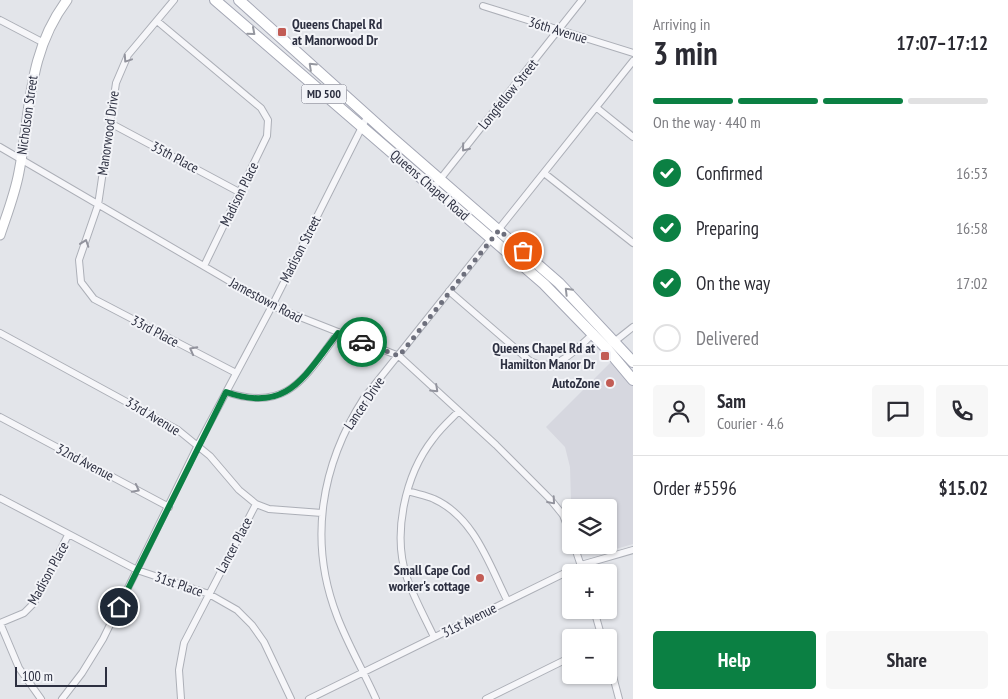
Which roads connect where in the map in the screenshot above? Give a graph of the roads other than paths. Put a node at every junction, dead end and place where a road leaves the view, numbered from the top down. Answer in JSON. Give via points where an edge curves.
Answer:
{"nodes":[{"id":1,"x":66,"y":0,"type":"edge"},
{"id":2,"x":174,"y":0,"type":"edge"},
{"id":3,"x":215,"y":0,"type":"edge"},
{"id":4,"x":239,"y":0,"type":"edge"},
{"id":5,"x":582,"y":0,"type":"edge"},
{"id":6,"x":483,"y":6,"type":"dead end"},
{"id":7,"x":0,"y":20,"type":"edge"},
{"id":8,"x":158,"y":21,"type":"junction"},
{"id":9,"x":560,"y":30,"type":"junction"},
{"id":10,"x":42,"y":42,"type":"junction"},
{"id":11,"x":633,"y":53,"type":"edge"},
{"id":12,"x":633,"y":61,"type":"edge"},
{"id":13,"x":597,"y":108,"type":"junction"},
{"id":14,"x":368,"y":116,"type":"junction"},
{"id":15,"x":110,"y":123,"type":"junction"},
{"id":16,"x":362,"y":127,"type":"junction"},
{"id":17,"x":633,"y":137,"type":"edge"},
{"id":18,"x":0,"y":147,"type":"edge"},
{"id":19,"x":21,"y":159,"type":"junction"},
{"id":20,"x":544,"y":173,"type":"junction"},
{"id":21,"x":437,"y":183,"type":"junction"},
{"id":22,"x":239,"y":192,"type":"junction"},
{"id":23,"x":98,"y":205,"type":"junction"},
{"id":24,"x":499,"y":230,"type":"junction"},
{"id":25,"x":0,"y":235,"type":"edge"},
{"id":26,"x":492,"y":239,"type":"junction"},
{"id":27,"x":633,"y":243,"type":"edge"},
{"id":28,"x":204,"y":266,"type":"junction"},
{"id":29,"x":81,"y":282,"type":"joint"},
{"id":30,"x":449,"y":291,"type":"junction"},
{"id":31,"x":272,"y":306,"type":"junction"},
{"id":32,"x":633,"y":327,"type":"edge"},
{"id":33,"x":597,"y":330,"type":"junction"},
{"id":34,"x":0,"y":333,"type":"edge"},
{"id":35,"x":338,"y":333,"type":"junction"},
{"id":36,"x":614,"y":342,"type":"junction"},
{"id":37,"x":399,"y":356,"type":"junction"},
{"id":38,"x":633,"y":362,"type":"edge"},
{"id":39,"x":236,"y":373,"type":"junction"},
{"id":40,"x":633,"y":380,"type":"edge"},
{"id":41,"x":226,"y":392,"type":"junction"},
{"id":42,"x":458,"y":411,"type":"junction"},
{"id":43,"x":0,"y":417,"type":"edge"},
{"id":44,"x":198,"y":445,"type":"junction"},
{"id":45,"x":408,"y":491,"type":"junction"},
{"id":46,"x":0,"y":498,"type":"edge"},
{"id":47,"x":256,"y":504,"type":"junction"},
{"id":48,"x":169,"y":507,"type":"junction"},
{"id":49,"x":322,"y":513,"type":"junction"},
{"id":50,"x":562,"y":514,"type":"edge"},
{"id":51,"x":68,"y":535,"type":"junction"},
{"id":52,"x":633,"y":550,"type":"edge"},
{"id":53,"x":584,"y":564,"type":"edge"},
{"id":54,"x":137,"y":570,"type":"junction"},
{"id":55,"x":562,"y":574,"type":"edge"},
{"id":56,"x":209,"y":594,"type":"junction"},
{"id":57,"x":508,"y":600,"type":"junction"},
{"id":58,"x":0,"y":624,"type":"edge"},
{"id":59,"x":434,"y":637,"type":"junction"},
{"id":60,"x":562,"y":662,"type":"edge"},
{"id":61,"x":364,"y":673,"type":"junction"},
{"id":62,"x":615,"y":684,"type":"edge"},
{"id":63,"x":41,"y":699,"type":"edge"},
{"id":64,"x":62,"y":699,"type":"edge"},
{"id":65,"x":181,"y":699,"type":"edge"},
{"id":66,"x":292,"y":699,"type":"edge"},
{"id":67,"x":309,"y":699,"type":"edge"},
{"id":68,"x":376,"y":699,"type":"edge"},
{"id":69,"x":486,"y":699,"type":"edge"},
{"id":70,"x":619,"y":699,"type":"edge"}],
"edges":[{"from":1,"to":10,"type":"street","name":"Nicholson Street"},
{"from":2,"to":8,"type":"street","name":"Manorwood Drive"},
{"from":3,"to":16,"type":"main road","name":"Queens Chapel Road","number":"MD 500","one_way":true},
{"from":14,"to":4,"type":"main road","name":"Queens Chapel Road","number":"MD 500","one_way":true},
{"from":5,"to":9,"type":"street","name":"Longfellow Street"},
{"from":6,"to":9,"type":"street","name":"36th Avenue"},
{"from":7,"to":10,"type":"street"},
{"from":8,"to":15,"type":"street","name":"Manorwood Drive","one_way":true,"via":[[128,55],[118,73]]},
{"from":8,"to":22,"type":"street","name":"Madison Place","via":[[256,104],[268,120],[267,136]]},
{"from":9,"to":11,"type":"street","name":"36th Avenue"},
{"from":9,"to":21,"type":"street","name":"Longfellow Street","one_way":true},
{"from":10,"to":19,"type":"street","name":"Nicholson Street","via":[[32,78]]},
{"from":12,"to":13,"type":"street","name":"Lancer Drive"},
{"from":13,"to":17,"type":"street"},
{"from":13,"to":20,"type":"street","name":"Lancer Drive"},
{"from":14,"to":16,"type":"street","name":"Madison Street"},
{"from":14,"to":21,"type":"main road","name":"Queens Chapel Road","number":"MD 500"},
{"from":15,"to":22,"type":"street","name":"35th Place"},
{"from":15,"to":23,"type":"street","name":"Manorwood Drive"},
{"from":16,"to":21,"type":"main road","name":"Queens Chapel Road","number":"MD 500"},
{"from":16,"to":31,"type":"street","name":"Madison Street"},
{"from":18,"to":19,"type":"street","name":"Jamestown Road"},
{"from":19,"to":23,"type":"street","name":"Jamestown Road"},
{"from":19,"to":25,"type":"street","name":"Nicholson Street"},
{"from":20,"to":24,"type":"street","name":"Lancer Drive"},
{"from":20,"to":27,"type":"street"},
{"from":21,"to":24,"type":"main road","name":"Queens Chapel Road","number":"MD 500"},
{"from":21,"to":26,"type":"main road","name":"Queens Chapel Road","number":"MD 500"},
{"from":22,"to":28,"type":"street","name":"Madison Place"},
{"from":23,"to":28,"type":"street","name":"Jamestown Road"},
{"from":29,"to":23,"type":"street","name":"Manorwood Drive","one_way":true,"via":[[79,260]]},
{"from":24,"to":26,"type":"street","name":"Lancer Drive"},
{"from":33,"to":24,"type":"main road","name":"Queens Chapel Road","number":"MD 500","one_way":true,"via":[[559,283]]},
{"from":26,"to":30,"type":"street","name":"Lancer Drive"},
{"from":26,"to":33,"type":"main road","name":"Queens Chapel Road","number":"MD 500"},
{"from":28,"to":31,"type":"street","name":"Jamestown Road"},
{"from":39,"to":29,"type":"street","name":"33rd Place","one_way":true,"via":[[94,299]]},
{"from":30,"to":33,"type":"street","via":[[530,361],[540,365],[560,362]]},
{"from":30,"to":37,"type":"street","name":"Lancer Drive"},
{"from":31,"to":35,"type":"street","name":"Jamestown Road"},
{"from":31,"to":39,"type":"street","name":"Madison Street"},
{"from":32,"to":36,"type":"street"},
{"from":33,"to":36,"type":"main road","name":"Queens Chapel Road","number":"MD 500"},
{"from":33,"to":40,"type":"main road","name":"Queens Chapel Road","number":"MD 500"},
{"from":34,"to":44,"type":"street","name":"33rd Avenue","via":[[163,421]]},
{"from":35,"to":37,"type":"street","name":"Jamestown Road"},
{"from":35,"to":41,"type":"street","via":[[307,373],[285,392],[255,400]]},
{"from":36,"to":38,"type":"main road","name":"Queens Chapel Road","number":"MD 500"},
{"from":37,"to":42,"type":"street","name":"Jamestown Road","one_way":true},
{"from":37,"to":49,"type":"street","name":"Lancer Drive","via":[[364,398],[345,430],[327,479]]},
{"from":39,"to":41,"type":"street","name":"Madison Street"},
{"from":41,"to":44,"type":"street","name":"Madison Street"},
{"from":42,"to":45,"type":"street","via":[[432,440],[416,468]]},
{"from":42,"to":50,"type":"street","name":"Jamestown Road","one_way":true},
{"from":43,"to":48,"type":"street","name":"32nd Avenue","one_way":true},
{"from":44,"to":47,"type":"street","name":"33rd Avenue"},
{"from":44,"to":48,"type":"street","name":"Madison Street"},
{"from":45,"to":57,"type":"street","via":[[443,504],[468,527]]},
{"from":45,"to":59,"type":"street","via":[[402,520],[403,561],[407,578]]},
{"from":46,"to":51,"type":"street","name":"31st Place"},
{"from":47,"to":49,"type":"street","name":"33rd Avenue","via":[[269,509]]},
{"from":47,"to":56,"type":"street","name":"Lancer Place"},
{"from":48,"to":54,"type":"street","name":"Madison Street"},
{"from":49,"to":61,"type":"street","name":"Lancer Drive","via":[[321,539],[329,590],[342,628]]},
{"from":51,"to":54,"type":"street","name":"31st Place"},
{"from":51,"to":58,"type":"street","name":"Madison Place","via":[[34,603],[24,613]]},
{"from":52,"to":53,"type":"street","name":"31st Avenue"},
{"from":54,"to":56,"type":"street","name":"31st Place"},
{"from":54,"to":64,"type":"street","name":"Madison Street","via":[[103,639]]},
{"from":55,"to":57,"type":"street","name":"31st Avenue"},
{"from":56,"to":65,"type":"street","name":"Lancer Place","via":[[190,628],[181,654]]},
{"from":56,"to":66,"type":"street","name":"31st Place","via":[[237,610],[252,625]]},
{"from":57,"to":59,"type":"street","name":"31st Avenue"},
{"from":58,"to":63,"type":"street","via":[[15,662]]},
{"from":59,"to":61,"type":"street","name":"31st Avenue"},
{"from":60,"to":69,"type":"street"},
{"from":61,"to":67,"type":"street","name":"31st Avenue"},
{"from":61,"to":68,"type":"street","name":"Lancer Drive"},
{"from":62,"to":70,"type":"street"}]}
